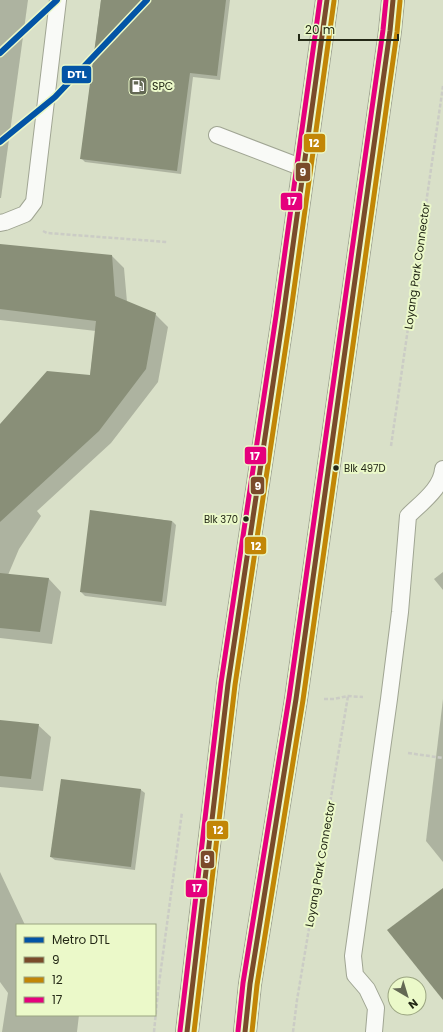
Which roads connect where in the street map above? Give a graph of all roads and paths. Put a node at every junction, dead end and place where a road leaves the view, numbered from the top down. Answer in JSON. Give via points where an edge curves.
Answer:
{"nodes":[{"id":1,"x":58,"y":0,"type":"edge"},
{"id":2,"x":327,"y":0,"type":"edge"},
{"id":3,"x":393,"y":0,"type":"edge"},
{"id":4,"x":402,"y":0,"type":"edge"},
{"id":5,"x":390,"y":31,"type":"junction"},
{"id":6,"x":443,"y":86,"type":"edge"},
{"id":7,"x":217,"y":134,"type":"dead end"},
{"id":8,"x":303,"y":168,"type":"junction"},
{"id":9,"x":25,"y":214,"type":"junction"},
{"id":10,"x":0,"y":223,"type":"edge"},
{"id":11,"x":167,"y":242,"type":"dead end"},
{"id":12,"x":391,"y":446,"type":"dead end"},
{"id":13,"x":443,"y":469,"type":"edge"},
{"id":14,"x":348,"y":696,"type":"junction"},
{"id":15,"x":296,"y":699,"type":"junction"},
{"id":16,"x":389,"y":699,"type":"junction"},
{"id":17,"x":382,"y":749,"type":"junction"},
{"id":18,"x":443,"y":758,"type":"edge"},
{"id":19,"x":183,"y":806,"type":"dead end"},
{"id":20,"x":157,"y":990,"type":"edge"},
{"id":21,"x":156,"y":1004,"type":"edge"},
{"id":22,"x":155,"y":1016,"type":"edge"},
{"id":23,"x":154,"y":1032,"type":"edge"},
{"id":24,"x":187,"y":1032,"type":"edge"},
{"id":25,"x":245,"y":1032,"type":"edge"},
{"id":26,"x":293,"y":1032,"type":"edge"},
{"id":27,"x":374,"y":1032,"type":"edge"}],
"edges":[{"from":1,"to":9,"type":"lane","via":[[34,202]]},
{"from":2,"to":8,"type":"main road"},
{"from":3,"to":5,"type":"main road"},
{"from":4,"to":5,"type":"main road"},
{"from":5,"to":15,"type":"main road"},
{"from":6,"to":12,"type":"path","name":"Loyang Park Connector"},
{"from":7,"to":8,"type":"lane"},
{"from":8,"to":24,"type":"main road","via":[[228,684]]},
{"from":9,"to":10,"type":"lane"},
{"from":9,"to":11,"type":"path","via":[[31,225],[47,233]]},
{"from":13,"to":16,"type":"lane","via":[[443,476],[431,493],[408,516]]},
{"from":14,"to":15,"type":"path","via":[[334,700]]},
{"from":14,"to":16,"type":"path"},
{"from":14,"to":26,"type":"path","name":"Loyang Park Connector","via":[[296,1000]]},
{"from":15,"to":25,"type":"main road","via":[[250,984]]},
{"from":16,"to":17,"type":"lane"},
{"from":17,"to":18,"type":"path"},
{"from":17,"to":27,"type":"lane","via":[[354,956],[355,975],[367,989],[376,1008]]},
{"from":19,"to":20,"type":"path"},
{"from":20,"to":21,"type":"path"},
{"from":22,"to":23,"type":"path"}]}
